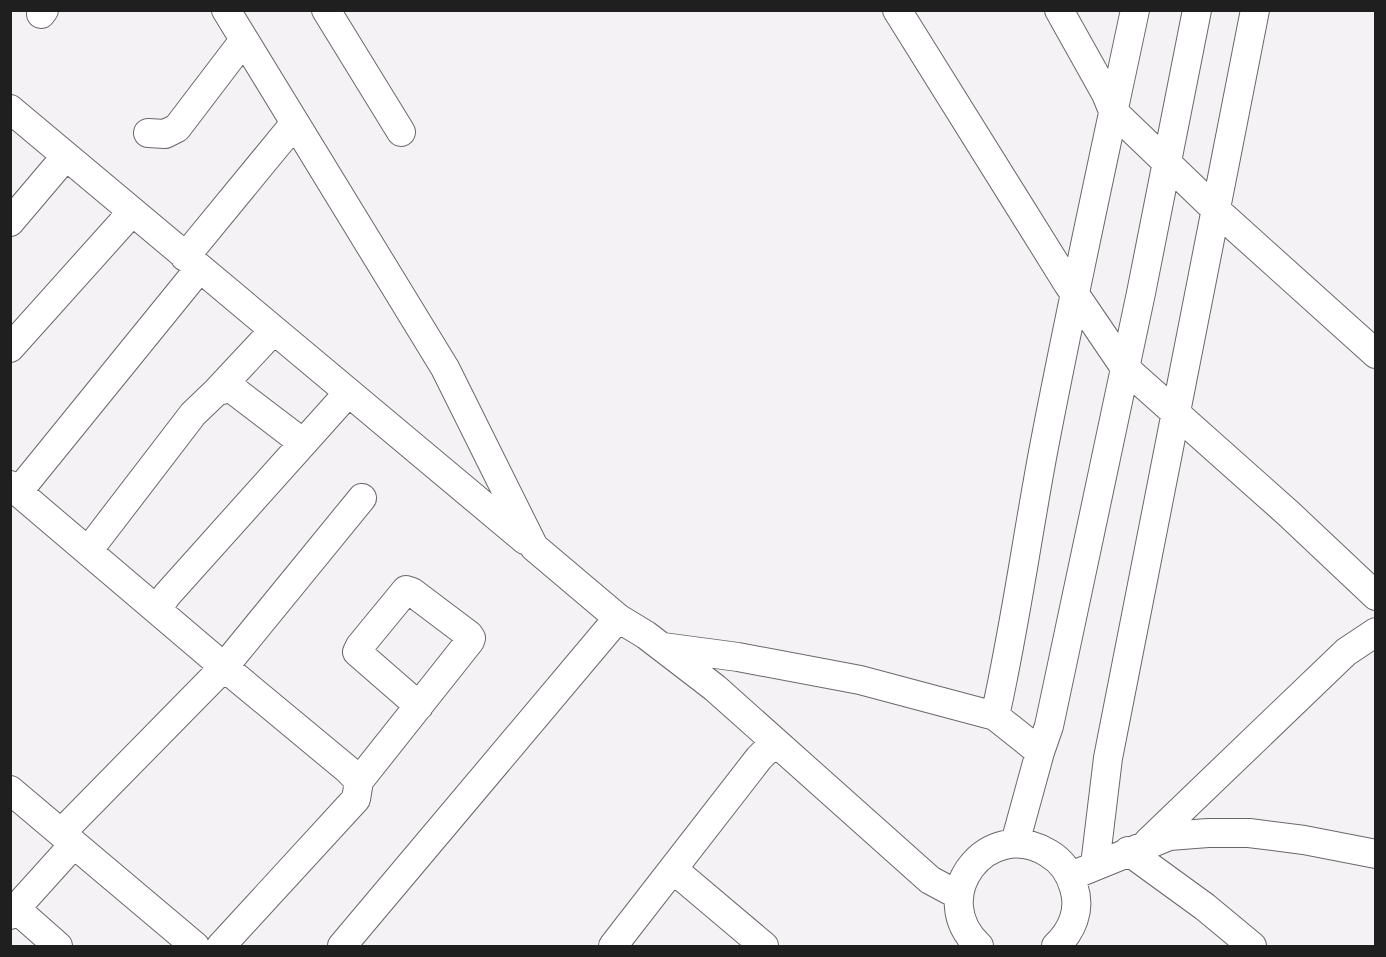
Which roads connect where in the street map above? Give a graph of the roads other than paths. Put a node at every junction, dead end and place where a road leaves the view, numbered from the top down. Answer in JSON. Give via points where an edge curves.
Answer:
{"nodes":[{"id":1,"x":226,"y":10,"type":"edge"},
{"id":2,"x":326,"y":10,"type":"edge"},
{"id":3,"x":897,"y":10,"type":"edge"},
{"id":4,"x":1059,"y":10,"type":"edge"},
{"id":5,"x":1135,"y":10,"type":"edge"},
{"id":6,"x":1197,"y":10,"type":"edge"},
{"id":7,"x":1255,"y":10,"type":"edge"},
{"id":8,"x":244,"y":40,"type":"junction"},
{"id":9,"x":10,"y":109,"type":"edge"},
{"id":10,"x":1113,"y":111,"type":"junction"},
{"id":11,"x":295,"y":123,"type":"junction"},
{"id":12,"x":401,"y":132,"type":"dead end"},
{"id":13,"x":148,"y":133,"type":"dead end"},
{"id":14,"x":66,"y":156,"type":"junction"},
{"id":15,"x":1167,"y":162,"type":"junction"},
{"id":16,"x":1216,"y":210,"type":"junction"},
{"id":17,"x":132,"y":212,"type":"junction"},
{"id":18,"x":10,"y":222,"type":"edge"},
{"id":19,"x":192,"y":263,"type":"junction"},
{"id":20,"x":1075,"y":294,"type":"junction"},
{"id":21,"x":273,"y":331,"type":"junction"},
{"id":22,"x":10,"y":348,"type":"edge"},
{"id":23,"x":1376,"y":354,"type":"edge"},
{"id":24,"x":1125,"y":368,"type":"junction"},
{"id":25,"x":217,"y":391,"type":"junction"},
{"id":26,"x":348,"y":393,"type":"junction"},
{"id":27,"x":1176,"y":413,"type":"junction"},
{"id":28,"x":303,"y":443,"type":"junction"},
{"id":29,"x":14,"y":488,"type":"edge"},
{"id":30,"x":362,"y":498,"type":"dead end"},
{"id":31,"x":534,"y":547,"type":"junction"},
{"id":32,"x":88,"y":551,"type":"junction"},
{"id":33,"x":1376,"y":596,"type":"edge"},
{"id":34,"x":158,"y":610,"type":"junction"},
{"id":35,"x":618,"y":618,"type":"junction"},
{"id":36,"x":1370,"y":644,"type":"edge"},
{"id":37,"x":662,"y":647,"type":"junction"},
{"id":38,"x":224,"y":667,"type":"junction"},
{"id":39,"x":419,"y":705,"type":"dead end"},
{"id":40,"x":995,"y":716,"type":"junction"},
{"id":41,"x":775,"y":742,"type":"junction"},
{"id":42,"x":1040,"y":752,"type":"junction"},
{"id":43,"x":359,"y":781,"type":"junction"},
{"id":44,"x":10,"y":790,"type":"edge"},
{"id":45,"x":67,"y":838,"type":"junction"},
{"id":46,"x":1015,"y":843,"type":"junction"},
{"id":47,"x":1137,"y":847,"type":"junction"},
{"id":48,"x":1376,"y":855,"type":"edge"},
{"id":49,"x":674,"y":870,"type":"junction"},
{"id":50,"x":1083,"y":870,"type":"junction"},
{"id":51,"x":959,"y":905,"type":"junction"},
{"id":52,"x":13,"y":912,"type":"edge"},
{"id":53,"x":58,"y":946,"type":"edge"},
{"id":54,"x":195,"y":946,"type":"edge"},
{"id":55,"x":221,"y":946,"type":"edge"},
{"id":56,"x":342,"y":946,"type":"edge"},
{"id":57,"x":613,"y":946,"type":"edge"},
{"id":58,"x":764,"y":946,"type":"edge"},
{"id":59,"x":952,"y":946,"type":"edge"},
{"id":60,"x":979,"y":946,"type":"edge"},
{"id":61,"x":1056,"y":946,"type":"edge"},
{"id":62,"x":1252,"y":946,"type":"edge"}],
"edges":[{"from":1,"to":8,"type":"street"},
{"from":2,"to":12,"type":"street"},
{"from":3,"to":20,"type":"street"},
{"from":4,"to":10,"type":"street"},
{"from":5,"to":10,"type":"street"},
{"from":6,"to":15,"type":"street"},
{"from":7,"to":16,"type":"street"},
{"from":8,"to":11,"type":"street"},
{"from":8,"to":13,"type":"street","via":[[177,128],[165,134]]},
{"from":9,"to":14,"type":"street"},
{"from":10,"to":15,"type":"street"},
{"from":10,"to":20,"type":"street"},
{"from":11,"to":19,"type":"street"},
{"from":11,"to":31,"type":"street","via":[[445,368]]},
{"from":14,"to":17,"type":"street"},
{"from":14,"to":18,"type":"street"},
{"from":15,"to":16,"type":"street"},
{"from":15,"to":24,"type":"street"},
{"from":16,"to":23,"type":"street"},
{"from":16,"to":27,"type":"street"},
{"from":17,"to":19,"type":"street"},
{"from":17,"to":22,"type":"street"},
{"from":19,"to":21,"type":"street"},
{"from":19,"to":29,"type":"street"},
{"from":20,"to":24,"type":"street"},
{"from":20,"to":40,"type":"street"},
{"from":21,"to":25,"type":"street"},
{"from":21,"to":26,"type":"street"},
{"from":24,"to":27,"type":"street"},
{"from":24,"to":42,"type":"street","via":[[1049,726]]},
{"from":25,"to":28,"type":"street","via":[[231,388]]},
{"from":25,"to":32,"type":"street","via":[[193,414]]},
{"from":26,"to":28,"type":"street"},
{"from":26,"to":31,"type":"street"},
{"from":27,"to":33,"type":"street"},
{"from":27,"to":50,"type":"street"},
{"from":28,"to":34,"type":"street","via":[[167,595]]},
{"from":29,"to":32,"type":"street"},
{"from":30,"to":38,"type":"street"},
{"from":31,"to":35,"type":"street"},
{"from":32,"to":34,"type":"street"},
{"from":34,"to":38,"type":"street"},
{"from":35,"to":37,"type":"street"},
{"from":35,"to":56,"type":"street"},
{"from":36,"to":47,"type":"street","via":[[1346,652]]},
{"from":37,"to":40,"type":"street","via":[[860,680]]},
{"from":37,"to":41,"type":"street","via":[[716,688]]},
{"from":38,"to":43,"type":"street"},
{"from":38,"to":45,"type":"street"},
{"from":39,"to":43,"type":"street"},
{"from":40,"to":42,"type":"street"},
{"from":41,"to":49,"type":"street"},
{"from":41,"to":51,"type":"street"},
{"from":42,"to":46,"type":"street"},
{"from":43,"to":55,"type":"street","via":[[356,799]]},
{"from":44,"to":45,"type":"street"},
{"from":45,"to":52,"type":"street"},
{"from":45,"to":54,"type":"street"},
{"from":46,"to":50,"type":"street","via":[[1037,846]]},
{"from":46,"to":51,"type":"street","via":[[981,855],[966,873]]},
{"from":47,"to":48,"type":"street","via":[[1169,836],[1249,833]]},
{"from":47,"to":50,"type":"street"},
{"from":47,"to":62,"type":"street"},
{"from":49,"to":57,"type":"street"},
{"from":49,"to":58,"type":"street"},
{"from":50,"to":61,"type":"street","via":[[1075,917]]},
{"from":51,"to":59,"type":"street"},
{"from":51,"to":60,"type":"street","via":[[969,937]]},
{"from":52,"to":53,"type":"street"}]}
